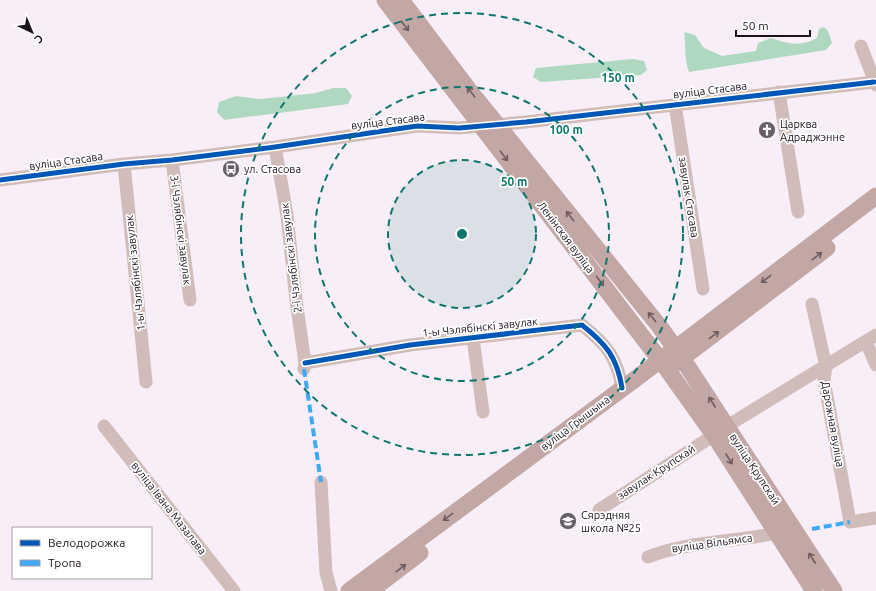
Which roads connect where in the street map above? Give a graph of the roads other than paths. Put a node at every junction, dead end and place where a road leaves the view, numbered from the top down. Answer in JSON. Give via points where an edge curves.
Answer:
{"nodes":[{"id":1,"x":384,"y":0,"type":"edge"},
{"id":2,"x":401,"y":0,"type":"edge"},
{"id":3,"x":861,"y":46,"type":"dead end"},
{"id":4,"x":875,"y":83,"type":"edge"},
{"id":5,"x":779,"y":92,"type":"junction"},
{"id":6,"x":675,"y":104,"type":"junction"},
{"id":7,"x":488,"y":124,"type":"junction"},
{"id":8,"x":275,"y":147,"type":"junction"},
{"id":9,"x":172,"y":160,"type":"junction"},
{"id":10,"x":124,"y":164,"type":"junction"},
{"id":11,"x":0,"y":180,"type":"edge"},
{"id":12,"x":876,"y":196,"type":"edge"},
{"id":13,"x":876,"y":210,"type":"edge"},
{"id":14,"x":798,"y":212,"type":"dead end"},
{"id":15,"x":703,"y":289,"type":"dead end"},
{"id":16,"x":190,"y":300,"type":"dead end"},
{"id":17,"x":812,"y":304,"type":"dead end"},
{"id":18,"x":473,"y":338,"type":"junction"},
{"id":19,"x":871,"y":338,"type":"edge"},
{"id":20,"x":678,"y":353,"type":"junction"},
{"id":21,"x":663,"y":364,"type":"junction"},
{"id":22,"x":304,"y":366,"type":"joint"},
{"id":23,"x":876,"y":366,"type":"edge"},
{"id":24,"x":826,"y":367,"type":"junction"},
{"id":25,"x":146,"y":382,"type":"dead end"},
{"id":26,"x":622,"y":388,"type":"junction"},
{"id":27,"x":483,"y":412,"type":"dead end"},
{"id":28,"x":104,"y":426,"type":"dead end"},
{"id":29,"x":721,"y":431,"type":"junction"},
{"id":30,"x":321,"y":482,"type":"dead end"},
{"id":31,"x":599,"y":510,"type":"dead end"},
{"id":32,"x":876,"y":518,"type":"edge"},
{"id":33,"x":776,"y":533,"type":"junction"},
{"id":34,"x":648,"y":557,"type":"dead end"},
{"id":35,"x":234,"y":591,"type":"edge"},
{"id":36,"x":331,"y":591,"type":"edge"},
{"id":37,"x":349,"y":591,"type":"edge"},
{"id":38,"x":370,"y":591,"type":"edge"},
{"id":39,"x":814,"y":591,"type":"edge"},
{"id":40,"x":834,"y":591,"type":"edge"}],
"edges":[{"from":1,"to":7,"type":"main road","name":"Ленінская вуліца","one_way":true},
{"from":7,"to":2,"type":"main road","name":"Ленінская вуліца","one_way":true},
{"from":3,"to":4,"type":"street"},
{"from":4,"to":5,"type":"street","name":"вуліца Стасава"},
{"from":5,"to":6,"type":"street","name":"вуліца Стасава"},
{"from":5,"to":14,"type":"street"},
{"from":6,"to":7,"type":"street","name":"вуліца Стасава","via":[[526,122]]},
{"from":6,"to":15,"type":"street","name":"завулак Стасава"},
{"from":7,"to":8,"type":"street","name":"вуліца Стасава","via":[[459,128],[417,126]]},
{"from":20,"to":7,"type":"main road","name":"Ленінская вуліца","one_way":true},
{"from":7,"to":21,"type":"main road","name":"Ленінская вуліца","one_way":true},
{"from":8,"to":9,"type":"street","name":"вуліца Стасава"},
{"from":8,"to":22,"type":"street","name":"2-і Чэлябінскі завулак","via":[[287,215]]},
{"from":9,"to":10,"type":"street","name":"вуліца Стасава"},
{"from":9,"to":16,"type":"street","name":"3-і Чэлябінскі завулак"},
{"from":10,"to":11,"type":"street","name":"вуліца Стасава"},
{"from":10,"to":25,"type":"street","name":"1-ы Чэлябінскі завулак"},
{"from":12,"to":20,"type":"main road","name":"вуліца Грышына","one_way":true},
{"from":20,"to":13,"type":"main road","name":"вуліца Грышына","one_way":true},
{"from":17,"to":24,"type":"street","name":"Дарожная вуліца"},
{"from":18,"to":22,"type":"street","name":"1-ы Чэлябінскі завулак","via":[[410,345]]},
{"from":18,"to":26,"type":"street","name":"1-ы Чэлябінскі завулак","via":[[582,326],[602,341],[615,361]]},
{"from":18,"to":27,"type":"street"},
{"from":19,"to":23,"type":"street"},
{"from":19,"to":24,"type":"street","name":"завулак Крупскай"},
{"from":20,"to":21,"type":"main road","name":"вуліца Грышына"},
{"from":29,"to":20,"type":"main road","name":"вуліца Крупскай","one_way":true},
{"from":21,"to":26,"type":"main road","name":"вуліца Грышына"},
{"from":21,"to":29,"type":"main road","name":"вуліца Крупскай"},
{"from":38,"to":21,"type":"main road","name":"вуліца Грышына","one_way":true,"via":[[640,387]]},
{"from":24,"to":29,"type":"street","name":"завулак Крупскай"},
{"from":24,"to":32,"type":"street","name":"Дарожная вуліца","via":[[824,380],[850,522]]},
{"from":26,"to":37,"type":"main road","name":"вуліца Грышына","one_way":true},
{"from":28,"to":35,"type":"street","name":"вуліца Iвана Мазалава"},
{"from":29,"to":31,"type":"street","name":"завулак Крупскай"},
{"from":29,"to":33,"type":"main road","name":"вуліца Крупскай","one_way":true},
{"from":40,"to":29,"type":"main road","name":"вуліца Крупскай","one_way":true},
{"from":30,"to":36,"type":"street","via":[[326,573]]},
{"from":33,"to":34,"type":"street","name":"вуліца Вільямса","via":[[668,549]]},
{"from":33,"to":39,"type":"main road","name":"вуліца Крупскай"}]}
